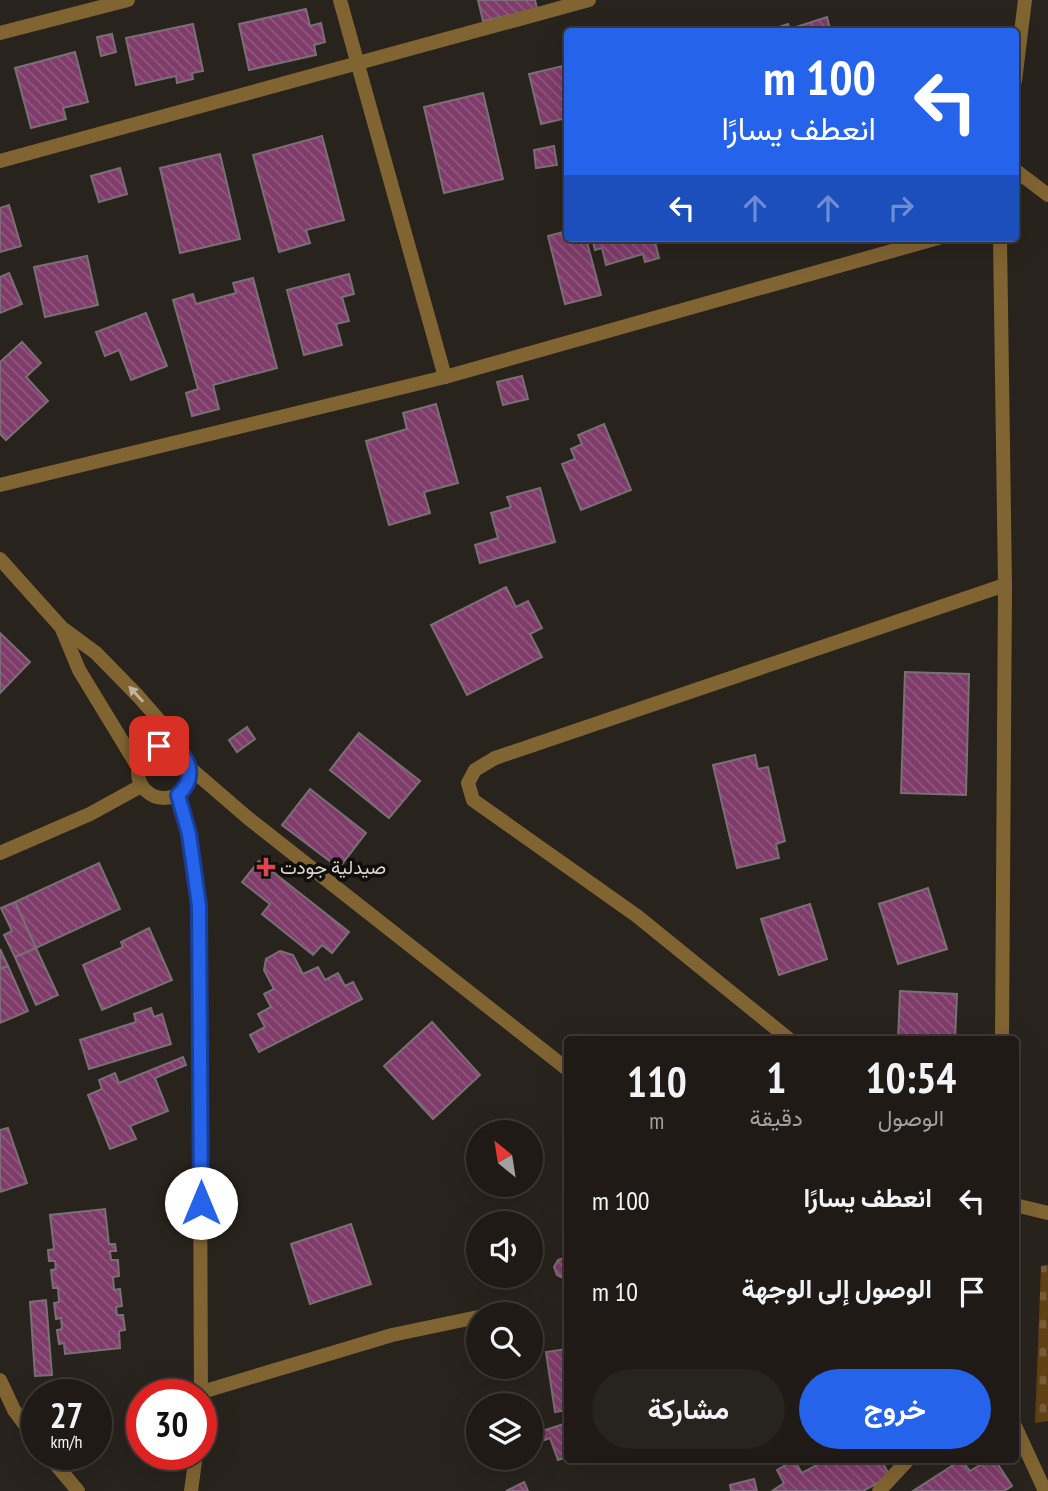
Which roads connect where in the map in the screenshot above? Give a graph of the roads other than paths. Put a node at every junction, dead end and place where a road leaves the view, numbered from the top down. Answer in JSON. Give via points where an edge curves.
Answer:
{"nodes":[{"id":1,"x":128,"y":0,"type":"edge"},
{"id":2,"x":340,"y":0,"type":"edge"},
{"id":3,"x":589,"y":0,"type":"edge"},
{"id":4,"x":1025,"y":0,"type":"edge"},
{"id":5,"x":558,"y":4,"type":"edge"},
{"id":6,"x":0,"y":33,"type":"edge"},
{"id":7,"x":1019,"y":49,"type":"edge"},
{"id":8,"x":359,"y":62,"type":"junction"},
{"id":9,"x":0,"y":162,"type":"edge"},
{"id":10,"x":1019,"y":173,"type":"edge"},
{"id":11,"x":1048,"y":195,"type":"edge"},
{"id":12,"x":924,"y":242,"type":"edge"},
{"id":13,"x":1000,"y":242,"type":"edge"},
{"id":14,"x":445,"y":376,"type":"junction"},
{"id":15,"x":0,"y":485,"type":"edge"},
{"id":16,"x":0,"y":559,"type":"edge"},
{"id":17,"x":1005,"y":585,"type":"junction"},
{"id":18,"x":62,"y":628,"type":"junction"},
{"id":19,"x":176,"y":749,"type":"junction"},
{"id":20,"x":138,"y":767,"type":"junction"},
{"id":21,"x":190,"y":768,"type":"junction"},
{"id":22,"x":141,"y":786,"type":"junction"},
{"id":23,"x":178,"y":795,"type":"junction"},
{"id":24,"x":0,"y":853,"type":"edge"},
{"id":25,"x":785,"y":1036,"type":"edge"},
{"id":26,"x":1002,"y":1036,"type":"edge"},
{"id":27,"x":564,"y":1067,"type":"edge"},
{"id":28,"x":1019,"y":1206,"type":"edge"},
{"id":29,"x":1048,"y":1213,"type":"edge"},
{"id":30,"x":466,"y":1320,"type":"edge"},
{"id":31,"x":202,"y":1379,"type":"edge"},
{"id":32,"x":0,"y":1380,"type":"edge"},
{"id":33,"x":217,"y":1393,"type":"edge"},
{"id":34,"x":21,"y":1419,"type":"edge"},
{"id":35,"x":1019,"y":1435,"type":"edge"},
{"id":36,"x":905,"y":1463,"type":"edge"},
{"id":37,"x":60,"y":1470,"type":"edge"},
{"id":38,"x":194,"y":1470,"type":"edge"},
{"id":39,"x":78,"y":1491,"type":"edge"},
{"id":40,"x":191,"y":1491,"type":"edge"},
{"id":41,"x":879,"y":1491,"type":"edge"},
{"id":42,"x":1045,"y":1491,"type":"edge"}],
"edges":[{"from":1,"to":6,"type":"street"},
{"from":2,"to":8,"type":"street"},
{"from":3,"to":5,"type":"street"},
{"from":4,"to":7,"type":"street"},
{"from":5,"to":8,"type":"street"},
{"from":8,"to":9,"type":"street"},
{"from":8,"to":14,"type":"street"},
{"from":10,"to":11,"type":"street"},
{"from":12,"to":14,"type":"street"},
{"from":13,"to":17,"type":"street"},
{"from":14,"to":15,"type":"street"},
{"from":16,"to":18,"type":"street"},
{"from":17,"to":25,"type":"street","via":[[495,758],[475,770],[468,783],[473,800],[637,916]]},
{"from":17,"to":26,"type":"street"},
{"from":19,"to":18,"type":"street","one_way":true,"via":[[138,695],[96,653]]},
{"from":18,"to":20,"type":"street","via":[[91,690]]},
{"from":19,"to":20,"type":"street","via":[[159,746],[150,750]]},
{"from":19,"to":21,"type":"street"},
{"from":20,"to":22,"type":"street"},
{"from":21,"to":23,"type":"street","via":[[190,778]]},
{"from":21,"to":27,"type":"street"},
{"from":22,"to":23,"type":"street","via":[[158,798]]},
{"from":22,"to":24,"type":"street"},
{"from":23,"to":31,"type":"street","via":[[189,834],[199,906]]},
{"from":28,"to":29,"type":"street"},
{"from":30,"to":33,"type":"street","via":[[392,1335]]},
{"from":32,"to":34,"type":"street"},
{"from":35,"to":42,"type":"street"},
{"from":36,"to":41,"type":"street"},
{"from":37,"to":39,"type":"street"},
{"from":38,"to":40,"type":"street"}]}
